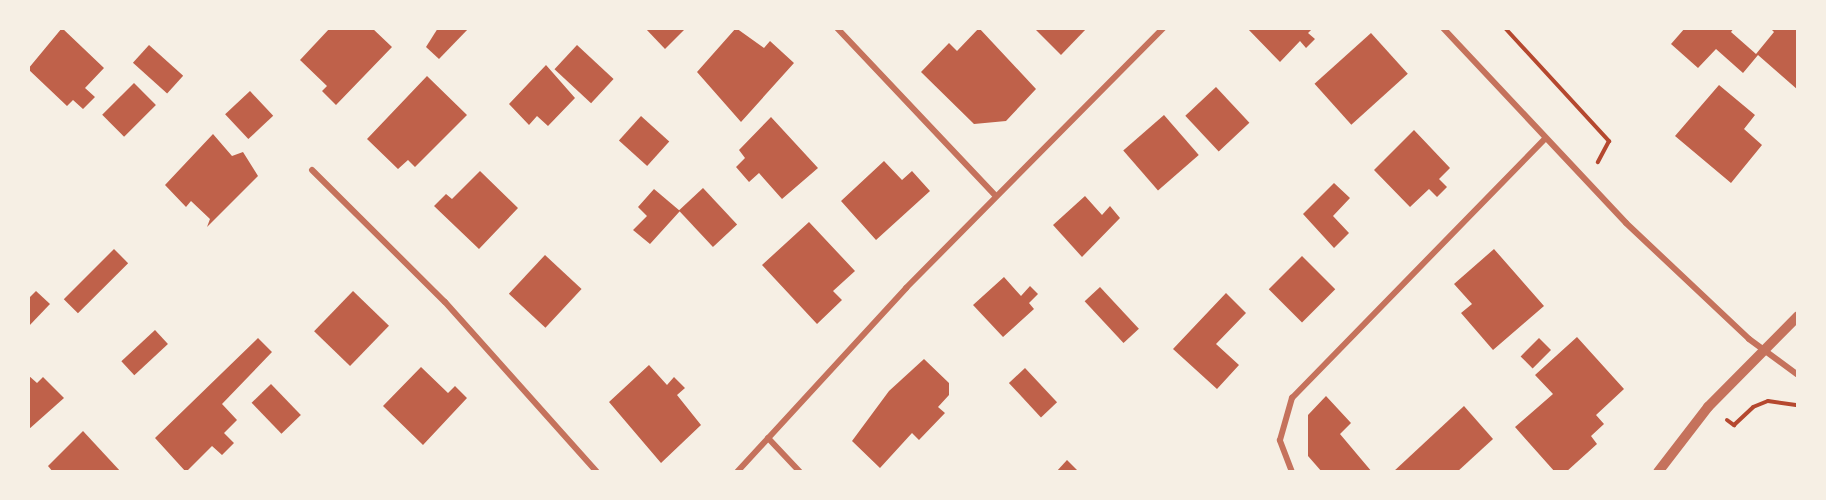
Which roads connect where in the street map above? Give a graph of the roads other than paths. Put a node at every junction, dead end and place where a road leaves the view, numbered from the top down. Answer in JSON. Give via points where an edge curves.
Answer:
{"nodes":[{"id":1,"x":837,"y":28,"type":"edge"},
{"id":2,"x":1163,"y":28,"type":"edge"},
{"id":3,"x":1443,"y":28,"type":"edge"},
{"id":4,"x":1545,"y":139,"type":"junction"},
{"id":5,"x":312,"y":170,"type":"dead end"},
{"id":6,"x":996,"y":196,"type":"junction"},
{"id":7,"x":1797,"y":316,"type":"edge"},
{"id":8,"x":1763,"y":350,"type":"junction"},
{"id":9,"x":1797,"y":375,"type":"edge"},
{"id":10,"x":768,"y":438,"type":"junction"},
{"id":11,"x":597,"y":471,"type":"edge"},
{"id":12,"x":737,"y":471,"type":"edge"},
{"id":13,"x":800,"y":471,"type":"edge"},
{"id":14,"x":1292,"y":471,"type":"edge"},
{"id":15,"x":1658,"y":471,"type":"edge"}],
"edges":[{"from":1,"to":6,"type":"street"},
{"from":2,"to":6,"type":"street"},
{"from":3,"to":4,"type":"street"},
{"from":4,"to":8,"type":"street"},
{"from":4,"to":14,"type":"street","via":[[1292,398],[1280,440]]},
{"from":5,"to":11,"type":"street","via":[[445,302]]},
{"from":6,"to":10,"type":"street"},
{"from":7,"to":8,"type":"street"},
{"from":8,"to":9,"type":"street"},
{"from":8,"to":15,"type":"street","via":[[1708,406]]},
{"from":10,"to":12,"type":"street"},
{"from":10,"to":13,"type":"street"}]}
